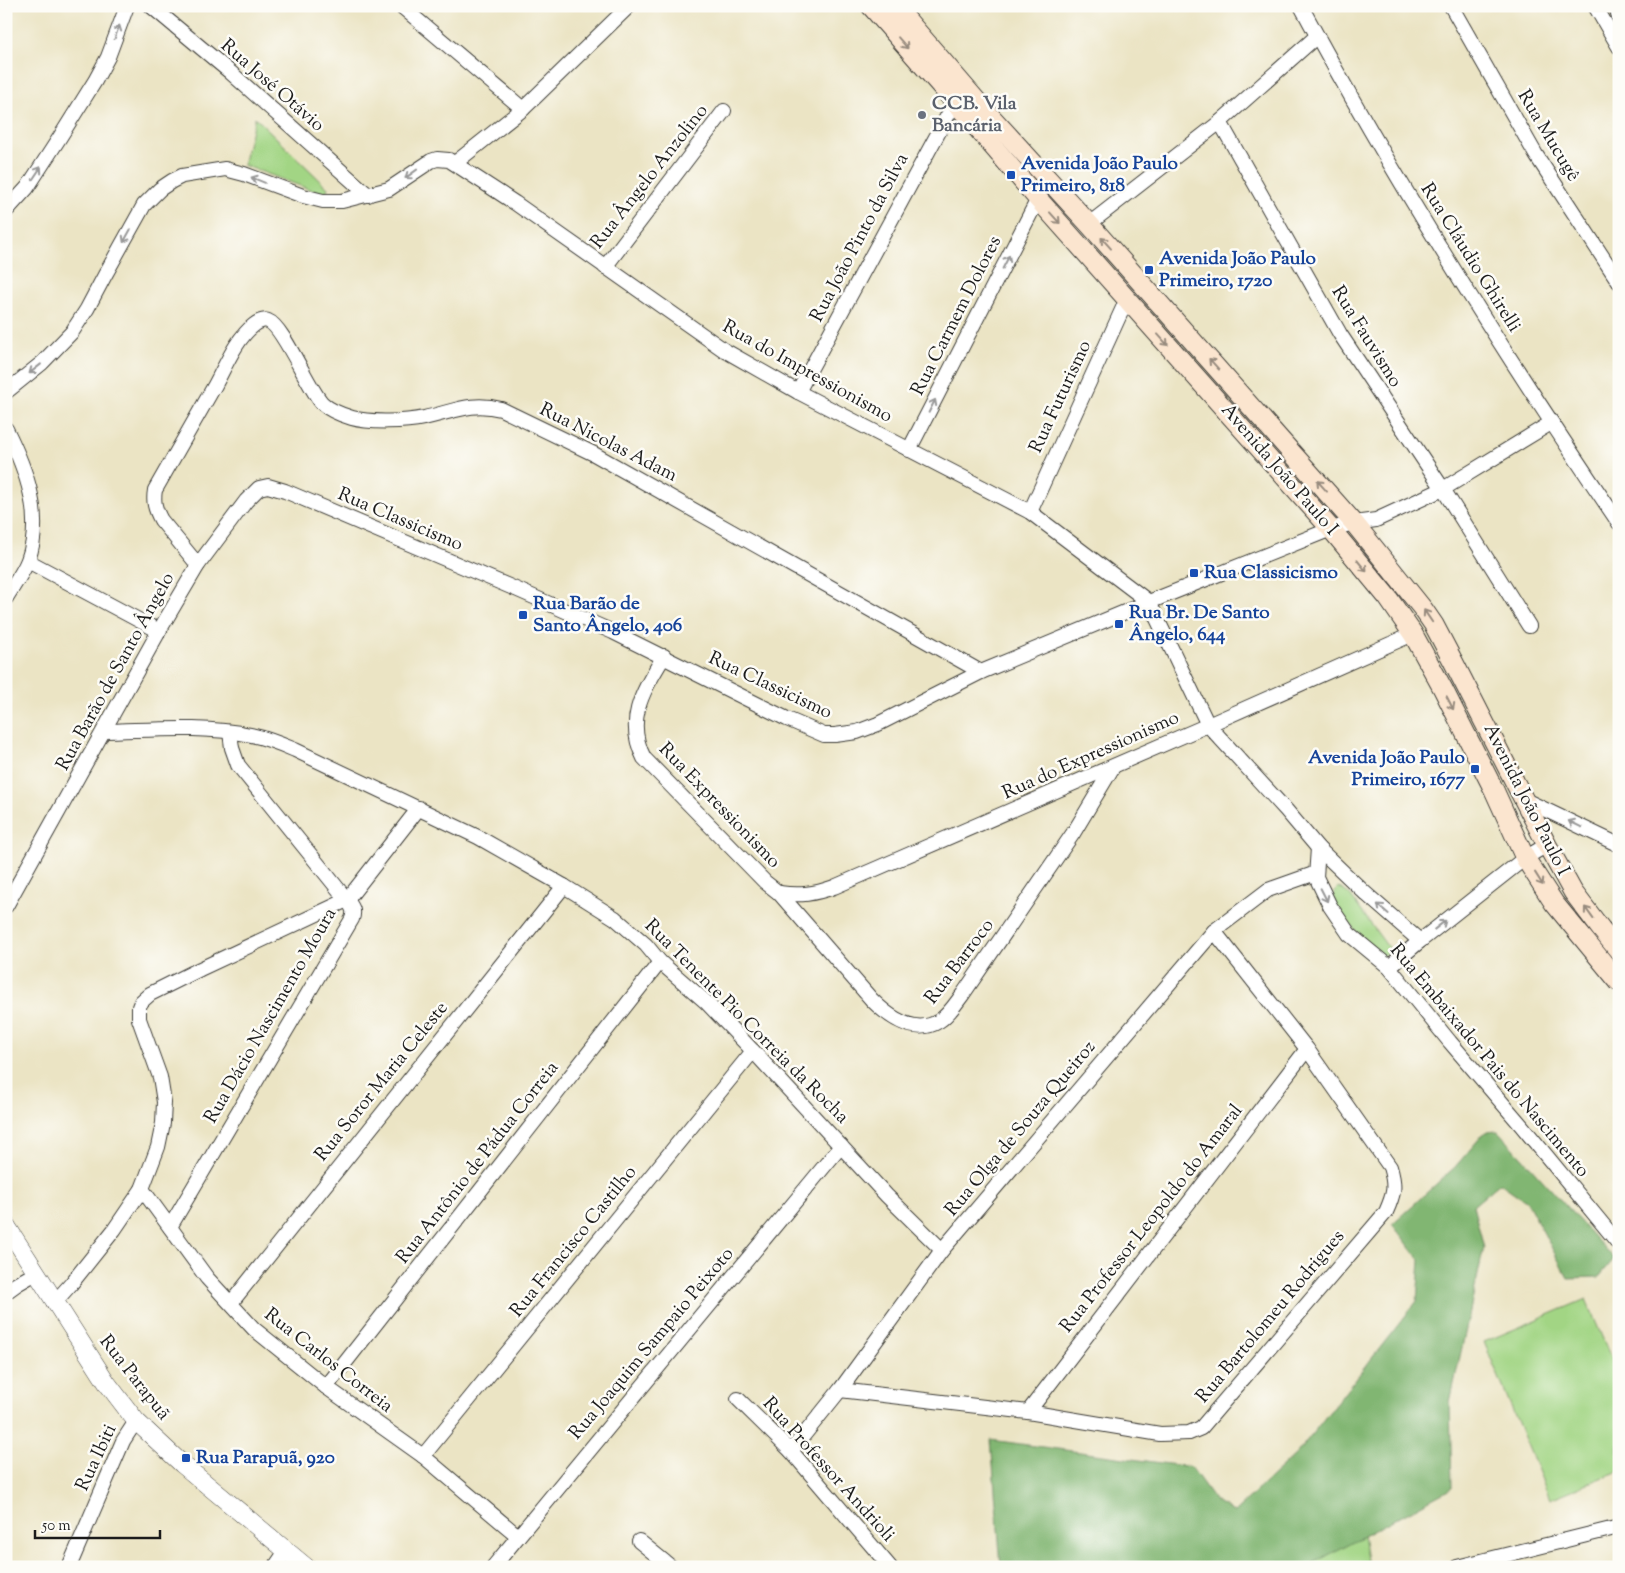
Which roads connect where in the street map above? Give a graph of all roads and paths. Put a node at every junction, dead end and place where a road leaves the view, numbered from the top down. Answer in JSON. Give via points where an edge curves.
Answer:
{"nodes":[{"id":1,"x":127,"y":6,"type":"edge"},
{"id":2,"x":151,"y":6,"type":"edge"},
{"id":3,"x":401,"y":6,"type":"edge"},
{"id":4,"x":629,"y":6,"type":"edge"},
{"id":5,"x":871,"y":6,"type":"edge"},
{"id":6,"x":896,"y":6,"type":"edge"},
{"id":7,"x":1301,"y":6,"type":"edge"},
{"id":8,"x":1451,"y":6,"type":"edge"},
{"id":9,"x":1595,"y":6,"type":"edge"},
{"id":10,"x":1616,"y":6,"type":"edge"},
{"id":11,"x":1619,"y":17,"type":"edge"},
{"id":12,"x":1317,"y":36,"type":"junction"},
{"id":13,"x":1619,"y":48,"type":"edge"},
{"id":14,"x":955,"y":102,"type":"junction"},
{"id":15,"x":523,"y":108,"type":"junction"},
{"id":16,"x":724,"y":111,"type":"dead end"},
{"id":17,"x":1220,"y":122,"type":"junction"},
{"id":18,"x":455,"y":163,"type":"junction"},
{"id":19,"x":368,"y":196,"type":"junction"},
{"id":20,"x":1038,"y":199,"type":"junction"},
{"id":21,"x":6,"y":211,"type":"edge"},
{"id":22,"x":1089,"y":224,"type":"junction"},
{"id":23,"x":604,"y":267,"type":"junction"},
{"id":24,"x":1619,"y":282,"type":"edge"},
{"id":25,"x":1127,"y":299,"type":"junction"},
{"id":26,"x":6,"y":392,"type":"edge"},
{"id":27,"x":798,"y":392,"type":"junction"},
{"id":28,"x":1551,"y":423,"type":"junction"},
{"id":29,"x":6,"y":429,"type":"edge"},
{"id":30,"x":910,"y":450,"type":"junction"},
{"id":31,"x":1443,"y":489,"type":"junction"},
{"id":32,"x":285,"y":491,"type":"joint"},
{"id":33,"x":1030,"y":512,"type":"junction"},
{"id":34,"x":1354,"y":523,"type":"junction"},
{"id":35,"x":1619,"y":523,"type":"edge"},
{"id":36,"x":1331,"y":529,"type":"junction"},
{"id":37,"x":28,"y":561,"type":"junction"},
{"id":38,"x":198,"y":565,"type":"junction"},
{"id":39,"x":6,"y":598,"type":"edge"},
{"id":40,"x":1149,"y":602,"type":"junction"},
{"id":41,"x":1529,"y":626,"type":"dead end"},
{"id":42,"x":159,"y":631,"type":"junction"},
{"id":43,"x":1413,"y":634,"type":"junction"},
{"id":44,"x":664,"y":656,"type":"junction"},
{"id":45,"x":982,"y":672,"type":"junction"},
{"id":46,"x":1473,"y":699,"type":"junction"},
{"id":47,"x":1208,"y":725,"type":"junction"},
{"id":48,"x":104,"y":731,"type":"junction"},
{"id":49,"x":230,"y":732,"type":"junction"},
{"id":50,"x":1113,"y":767,"type":"junction"},
{"id":51,"x":1525,"y":800,"type":"junction"},
{"id":52,"x":419,"y":808,"type":"junction"},
{"id":53,"x":1547,"y":845,"type":"junction"},
{"id":54,"x":1619,"y":845,"type":"edge"},
{"id":55,"x":1318,"y":848,"type":"junction"},
{"id":56,"x":1525,"y":858,"type":"junction"},
{"id":57,"x":1316,"y":873,"type":"junction"},
{"id":58,"x":564,"y":886,"type":"junction"},
{"id":59,"x":779,"y":893,"type":"junction"},
{"id":60,"x":347,"y":900,"type":"junction"},
{"id":61,"x":6,"y":906,"type":"edge"},
{"id":62,"x":1214,"y":931,"type":"junction"},
{"id":63,"x":1420,"y":941,"type":"junction"},
{"id":64,"x":1619,"y":951,"type":"edge"},
{"id":65,"x":660,"y":962,"type":"junction"},
{"id":66,"x":1389,"y":967,"type":"junction"},
{"id":67,"x":1619,"y":982,"type":"edge"},
{"id":68,"x":1307,"y":1049,"type":"junction"},
{"id":69,"x":753,"y":1051,"type":"junction"},
{"id":70,"x":841,"y":1146,"type":"junction"},
{"id":71,"x":142,"y":1189,"type":"junction"},
{"id":72,"x":6,"y":1225,"type":"edge"},
{"id":73,"x":170,"y":1227,"type":"junction"},
{"id":74,"x":1619,"y":1244,"type":"edge"},
{"id":75,"x":942,"y":1250,"type":"junction"},
{"id":76,"x":36,"y":1273,"type":"junction"},
{"id":77,"x":6,"y":1292,"type":"edge"},
{"id":78,"x":54,"y":1303,"type":"junction"},
{"id":79,"x":230,"y":1303,"type":"junction"},
{"id":80,"x":326,"y":1387,"type":"junction"},
{"id":81,"x":840,"y":1390,"type":"junction"},
{"id":82,"x":738,"y":1399,"type":"dead end"},
{"id":83,"x":1028,"y":1412,"type":"junction"},
{"id":84,"x":136,"y":1421,"type":"junction"},
{"id":85,"x":791,"y":1451,"type":"junction"},
{"id":86,"x":423,"y":1456,"type":"junction"},
{"id":87,"x":1619,"y":1528,"type":"edge"},
{"id":88,"x":518,"y":1536,"type":"junction"},
{"id":89,"x":639,"y":1541,"type":"dead end"},
{"id":90,"x":286,"y":1551,"type":"junction"},
{"id":91,"x":69,"y":1567,"type":"edge"},
{"id":92,"x":275,"y":1567,"type":"edge"},
{"id":93,"x":306,"y":1567,"type":"edge"},
{"id":94,"x":493,"y":1567,"type":"edge"},
{"id":95,"x":670,"y":1567,"type":"edge"},
{"id":96,"x":890,"y":1567,"type":"edge"},
{"id":97,"x":1456,"y":1567,"type":"edge"}],
"edges":[{"from":21,"to":1,"type":"street","one_way":true,"via":[[27,188],[95,81],[108,57]]},
{"from":2,"to":19,"type":"street","name":"Rua José Otávio"},
{"from":3,"to":15,"type":"street"},
{"from":4,"to":15,"type":"street"},
{"from":5,"to":14,"type":"main road","name":"Avenida João Paulo I","one_way":true},
{"from":6,"to":22,"type":"main road","name":"Avenida João Paulo I","via":[[982,107]]},
{"from":7,"to":12,"type":"street","name":"Rua Cláudio Ghirelli"},
{"from":8,"to":24,"type":"street","name":"Rua Mucugê","via":[[1536,155]]},
{"from":9,"to":13,"type":"street"},
{"from":10,"to":11,"type":"street"},
{"from":12,"to":17,"type":"street"},
{"from":12,"to":28,"type":"street","name":"Rua Cláudio Ghirelli","via":[[1414,204]]},
{"from":14,"to":20,"type":"main road","name":"Avenida João Paulo I"},
{"from":14,"to":27,"type":"street","name":"Rua João Pinto da Silva"},
{"from":15,"to":18,"type":"street"},
{"from":16,"to":23,"type":"street","name":"Rua Ângelo Anzolino"},
{"from":17,"to":22,"type":"street"},
{"from":17,"to":31,"type":"street","name":"Rua Fauvismo","via":[[1340,334]]},
{"from":18,"to":19,"type":"street","one_way":true,"via":[[443,159],[431,161],[389,189]]},
{"from":18,"to":23,"type":"street","name":"Rua do Impressionismo"},
{"from":19,"to":26,"type":"street","one_way":true,"via":[[323,201],[226,169],[182,176],[172,181],[144,205],[72,332],[42,363]]},
{"from":20,"to":25,"type":"main road","name":"Avenida João Paulo I","one_way":true},
{"from":30,"to":20,"type":"street","name":"Rua Carmem Dolores","one_way":true},
{"from":34,"to":22,"type":"main road","name":"Avenida João Paulo I","one_way":true},
{"from":23,"to":27,"type":"street","name":"Rua do Impressionismo","via":[[724,350]]},
{"from":25,"to":33,"type":"street","name":"Rua Futurismo"},
{"from":25,"to":36,"type":"main road","name":"Avenida João Paulo I","one_way":true},
{"from":27,"to":30,"type":"street","name":"Rua do Impressionismo"},
{"from":28,"to":31,"type":"street","name":"Rua Classicismo"},
{"from":28,"to":35,"type":"street","name":"Rua Cláudio Ghirelli"},
{"from":29,"to":37,"type":"street","via":[[19,456],[32,499],[34,535]]},
{"from":30,"to":33,"type":"street","name":"Rua do Impressionismo"},
{"from":31,"to":34,"type":"street","name":"Rua Classicismo","via":[[1376,520]]},
{"from":31,"to":41,"type":"street","name":"Rua Fauvismo"},
{"from":32,"to":38,"type":"street","name":"Rua Barão de Santo Ângelo","via":[[268,486],[260,488],[246,501]]},
{"from":32,"to":44,"type":"street","name":"Rua Classicismo"},
{"from":33,"to":40,"type":"street","name":"Rua do Impressionismo"},
{"from":34,"to":36,"type":"street","name":"Rua Classicismo"},
{"from":46,"to":34,"type":"main road","name":"Avenida João Paulo I","one_way":true,"via":[[1434,625]]},
{"from":36,"to":40,"type":"street","name":"Rua Classicismo"},
{"from":36,"to":43,"type":"main road","name":"Avenida João Paulo I","one_way":true},
{"from":37,"to":39,"type":"street"},
{"from":37,"to":42,"type":"street"},
{"from":38,"to":42,"type":"street","name":"Rua Barão de Santo Ângelo"},
{"from":38,"to":45,"type":"street","name":"Rua Nicolas Adam","via":[[161,520],[155,506],[155,490],[237,346],[255,324],[265,320],[275,326],[305,378],[322,403],[332,410],[354,418],[386,421],[422,419],[465,407],[501,409],[594,454]]},
{"from":40,"to":45,"type":"street","name":"Rua Classicismo"},
{"from":40,"to":47,"type":"street"},
{"from":42,"to":48,"type":"street","name":"Rua Barão de Santo Ângelo"},
{"from":43,"to":46,"type":"main road","via":[[1422,636],[1440,652]]},
{"from":43,"to":47,"type":"street","name":"Rua do Expressionismo"},
{"from":43,"to":56,"type":"main road","name":"Avenida João Paulo I","one_way":true,"via":[[1490,782]]},
{"from":44,"to":45,"type":"street","name":"Rua Classicismo","via":[[824,735],[857,732],[878,724]]},
{"from":44,"to":59,"type":"street","name":"Rua Expressionismo","via":[[640,699],[636,730],[639,748],[644,758]]},
{"from":46,"to":51,"type":"main road","name":"Avenida João Paulo I"},
{"from":47,"to":50,"type":"street","name":"Rua do Expressionismo"},
{"from":47,"to":55,"type":"street"},
{"from":48,"to":49,"type":"street","name":"Rua Tenente Pio Correia da Rocha","via":[[187,729]]},
{"from":48,"to":61,"type":"street","name":"Rua Barão de Santo Ângelo"},
{"from":49,"to":52,"type":"street","name":"Rua Tenente Pio Correia da Rocha","via":[[252,735],[295,750]]},
{"from":49,"to":60,"type":"street","via":[[238,765]]},
{"from":50,"to":59,"type":"street","name":"Rua do Expressionismo","via":[[834,888],[798,896]]},
{"from":50,"to":59,"type":"street","name":"Rua Barroco","via":[[1052,865],[963,994],[939,1021],[924,1026],[908,1025],[884,1012]]},
{"from":51,"to":53,"type":"main road","name":"Avenida João Paulo I"},
{"from":54,"to":51,"type":"street","one_way":true},
{"from":52,"to":58,"type":"street","name":"Rua Tenente Pio Correia da Rocha"},
{"from":52,"to":60,"type":"street","name":"Rua Dácio Nascimento Moura"},
{"from":53,"to":56,"type":"street"},
{"from":64,"to":53,"type":"main road","name":"Avenida João Paulo I","one_way":true,"via":[[1574,892]]},
{"from":55,"to":57,"type":"street","name":"Rua Embaixador Pais do Nascimento"},
{"from":63,"to":55,"type":"street","one_way":true},
{"from":63,"to":56,"type":"street","one_way":true},
{"from":56,"to":67,"type":"main road","name":"Avenida João Paulo I","one_way":true,"via":[[1554,903]]},
{"from":57,"to":62,"type":"street","name":"Rua Olga de Souza Queiroz","via":[[1268,890]]},
{"from":57,"to":66,"type":"street","name":"Rua Embaixador Pais do Nascimento","one_way":true,"via":[[1323,895],[1349,934]]},
{"from":58,"to":65,"type":"street","name":"Rua Tenente Pio Correia da Rocha","via":[[622,924]]},
{"from":58,"to":79,"type":"street","name":"Rua Soror Maria Celeste"},
{"from":60,"to":71,"type":"street","via":[[200,969],[150,994],[142,1002],[139,1019],[160,1077],[164,1102],[158,1147]]},
{"from":60,"to":73,"type":"street","name":"Rua Dácio Nascimento Moura","via":[[354,909],[352,919]]},
{"from":62,"to":68,"type":"street","name":"Rua Bartolomeu Rodrigues"},
{"from":62,"to":75,"type":"street","name":"Rua Olga de Souza Queiroz"},
{"from":63,"to":66,"type":"street"},
{"from":65,"to":69,"type":"street","name":"Rua Tenente Pio Correia da Rocha","via":[[706,1002]]},
{"from":65,"to":80,"type":"street","name":"Rua Antônio de Pádua Correia"},
{"from":66,"to":74,"type":"street","name":"Rua Embaixador Pais do Nascimento"},
{"from":68,"to":83,"type":"street","name":"Rua Professor Leopoldo do Amaral"},
{"from":68,"to":83,"type":"street","name":"Rua Bartolomeu Rodrigues","via":[[1390,1167],[1394,1190],[1386,1212],[1201,1428],[1189,1434],[1160,1434]]},
{"from":69,"to":70,"type":"street","name":"Rua Tenente Pio Correia da Rocha"},
{"from":69,"to":86,"type":"street","name":"Rua Francisco Castilho"},
{"from":70,"to":75,"type":"street","name":"Rua Tenente Pio Correia da Rocha"},
{"from":70,"to":88,"type":"street","name":"Rua Joaquim Sampaio Peixoto"},
{"from":71,"to":73,"type":"street","name":"Rua Carlos Correia"},
{"from":71,"to":78,"type":"street","via":[[114,1230]]},
{"from":72,"to":76,"type":"street","name":"Rua Parapuã"},
{"from":73,"to":79,"type":"street","name":"Rua Carlos Correia","via":[[207,1278]]},
{"from":75,"to":81,"type":"street","name":"Rua Olga de Souza Queiroz"},
{"from":76,"to":77,"type":"street"},
{"from":76,"to":78,"type":"street","name":"Rua Parapuã"},
{"from":78,"to":84,"type":"street","name":"Rua Parapuã","via":[[107,1384]]},
{"from":79,"to":80,"type":"street","name":"Rua Carlos Correia","via":[[254,1329]]},
{"from":80,"to":86,"type":"street","name":"Rua Carlos Correia"},
{"from":81,"to":83,"type":"street","name":"Rua Bartolomeu Rodrigues"},
{"from":81,"to":85,"type":"street","name":"Rua Olga de Souza Queiroz"},
{"from":82,"to":85,"type":"street","name":"Rua Professor Andrioli"},
{"from":84,"to":90,"type":"street","name":"Rua Parapuã"},
{"from":84,"to":91,"type":"street","name":"Rua Ibiti","via":[[123,1441]]},
{"from":85,"to":96,"type":"street","name":"Rua Professor Andrioli"},
{"from":86,"to":88,"type":"street","name":"Rua Carlos Correia"},
{"from":87,"to":97,"type":"street"},
{"from":88,"to":94,"type":"street","name":"Rua Joaquim Sampaio Peixoto"},
{"from":89,"to":95,"type":"street"},
{"from":90,"to":92,"type":"street"},
{"from":90,"to":93,"type":"street","name":"Rua Parapuã"}]}
